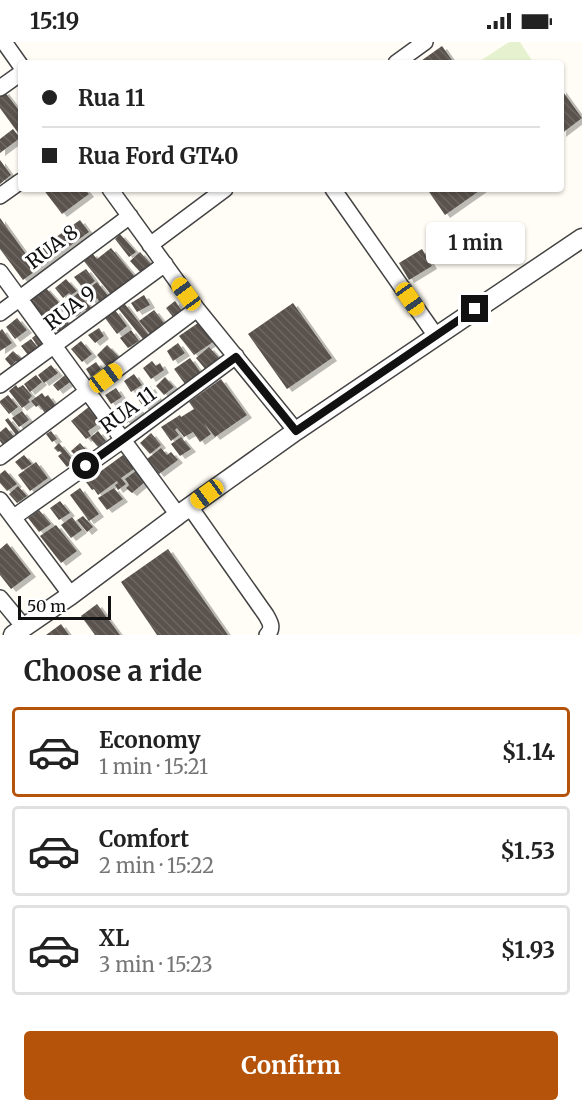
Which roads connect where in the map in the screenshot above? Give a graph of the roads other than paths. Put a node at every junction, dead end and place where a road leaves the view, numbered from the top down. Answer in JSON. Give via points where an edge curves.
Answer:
{"nodes":[{"id":1,"x":4,"y":42,"type":"edge"},
{"id":2,"x":425,"y":42,"type":"edge"},
{"id":3,"x":400,"y":60,"type":"edge"},
{"id":4,"x":18,"y":62,"type":"edge"},
{"id":5,"x":18,"y":75,"type":"edge"},
{"id":6,"x":0,"y":88,"type":"edge"},
{"id":7,"x":18,"y":183,"type":"edge"},
{"id":8,"x":112,"y":192,"type":"edge"},
{"id":9,"x":221,"y":192,"type":"edge"},
{"id":10,"x":335,"y":192,"type":"edge"},
{"id":11,"x":0,"y":196,"type":"edge"},
{"id":12,"x":130,"y":216,"type":"junction"},
{"id":13,"x":582,"y":238,"type":"edge"},
{"id":14,"x":150,"y":245,"type":"junction"},
{"id":15,"x":165,"y":264,"type":"junction"},
{"id":16,"x":0,"y":272,"type":"edge"},
{"id":17,"x":20,"y":298,"type":"junction"},
{"id":18,"x":197,"y":309,"type":"junction"},
{"id":19,"x":0,"y":313,"type":"edge"},
{"id":20,"x":436,"y":336,"type":"junction"},
{"id":21,"x":55,"y":346,"type":"junction"},
{"id":22,"x":236,"y":357,"type":"junction"},
{"id":23,"x":0,"y":385,"type":"edge"},
{"id":24,"x":88,"y":391,"type":"junction"},
{"id":25,"x":296,"y":431,"type":"junction"},
{"id":26,"x":123,"y":440,"type":"junction"},
{"id":27,"x":0,"y":457,"type":"edge"},
{"id":28,"x":0,"y":500,"type":"edge"},
{"id":29,"x":184,"y":511,"type":"junction"},
{"id":30,"x":14,"y":517,"type":"junction"},
{"id":31,"x":71,"y":595,"type":"junction"},
{"id":32,"x":0,"y":598,"type":"edge"},
{"id":33,"x":19,"y":631,"type":"edge"},
{"id":34,"x":267,"y":635,"type":"edge"}],
"edges":[{"from":1,"to":4,"type":"street"},
{"from":2,"to":3,"type":"street"},
{"from":5,"to":6,"type":"street"},
{"from":7,"to":11,"type":"street"},
{"from":8,"to":12,"type":"street"},
{"from":9,"to":14,"type":"street"},
{"from":10,"to":20,"type":"street"},
{"from":12,"to":14,"type":"street"},
{"from":12,"to":17,"type":"street","name":"RUA 8"},
{"from":13,"to":20,"type":"street"},
{"from":14,"to":15,"type":"street"},
{"from":15,"to":18,"type":"street"},
{"from":15,"to":21,"type":"street","name":"RUA 9"},
{"from":16,"to":17,"type":"street"},
{"from":17,"to":19,"type":"street","name":"RUA 8"},
{"from":17,"to":21,"type":"street"},
{"from":18,"to":22,"type":"street"},
{"from":18,"to":24,"type":"street"},
{"from":20,"to":25,"type":"street"},
{"from":21,"to":23,"type":"street","name":"RUA 9"},
{"from":21,"to":24,"type":"street"},
{"from":22,"to":25,"type":"street"},
{"from":22,"to":26,"type":"street","name":"RUA 11"},
{"from":24,"to":26,"type":"street"},
{"from":24,"to":27,"type":"street"},
{"from":25,"to":29,"type":"street"},
{"from":26,"to":29,"type":"street"},
{"from":26,"to":30,"type":"street","name":"RUA 11"},
{"from":28,"to":30,"type":"street"},
{"from":29,"to":31,"type":"street"},
{"from":29,"to":34,"type":"street","via":[[266,615],[272,625]]},
{"from":30,"to":31,"type":"street"},
{"from":31,"to":33,"type":"street"},
{"from":32,"to":33,"type":"street"}]}
